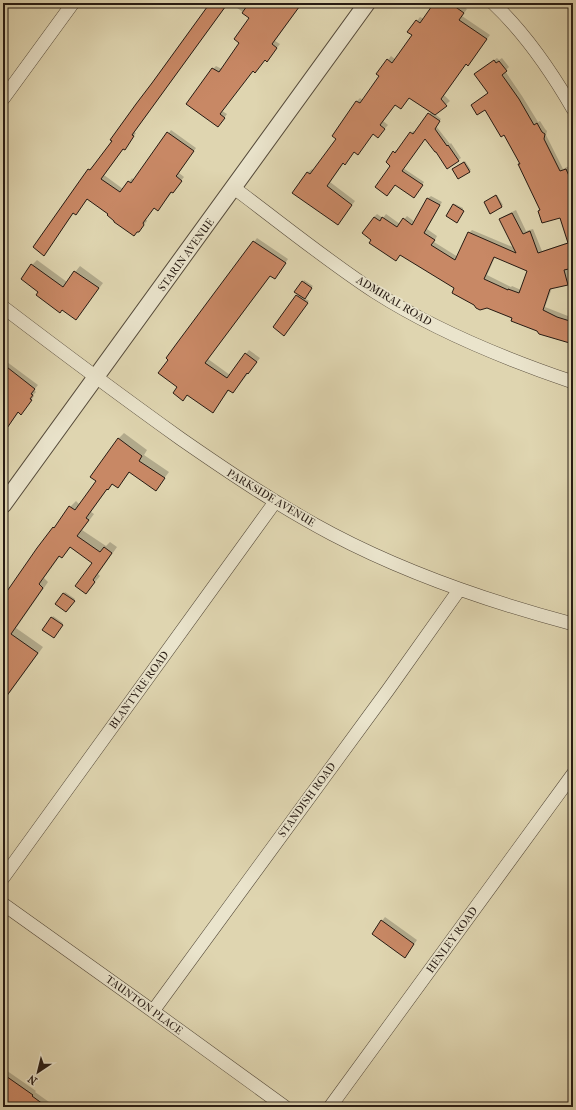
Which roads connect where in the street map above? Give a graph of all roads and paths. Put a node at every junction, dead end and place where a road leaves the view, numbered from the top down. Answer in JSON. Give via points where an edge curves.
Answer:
{"nodes":[{"id":1,"x":73,"y":3,"type":"edge"},
{"id":2,"x":367,"y":3,"type":"edge"},
{"id":3,"x":493,"y":3,"type":"edge"},
{"id":4,"x":3,"y":99,"type":"edge"},
{"id":5,"x":573,"y":110,"type":"edge"},
{"id":6,"x":234,"y":188,"type":"junction"},
{"id":7,"x":3,"y":307,"type":"edge"},
{"id":8,"x":96,"y":378,"type":"junction"},
{"id":9,"x":573,"y":382,"type":"edge"},
{"id":10,"x":275,"y":502,"type":"junction"},
{"id":11,"x":3,"y":505,"type":"edge"},
{"id":12,"x":459,"y":590,"type":"junction"},
{"id":13,"x":573,"y":624,"type":"edge"},
{"id":14,"x":573,"y":774,"type":"edge"},
{"id":15,"x":3,"y":878,"type":"edge"},
{"id":16,"x":3,"y":904,"type":"edge"},
{"id":17,"x":153,"y":1010,"type":"junction"},
{"id":18,"x":285,"y":1107,"type":"edge"},
{"id":19,"x":330,"y":1107,"type":"edge"}],
"edges":[{"from":1,"to":4,"type":"street"},
{"from":2,"to":6,"type":"street","name":"STARIN AVENUE"},
{"from":3,"to":5,"type":"street","via":[[529,42]]},
{"from":6,"to":8,"type":"street","name":"STARIN AVENUE"},
{"from":6,"to":9,"type":"street","name":"ADMIRAL ROAD","via":[[328,259],[401,307],[492,352]]},
{"from":7,"to":8,"type":"street","name":"PARKSIDE AVENUE"},
{"from":8,"to":10,"type":"street","name":"PARKSIDE AVENUE"},
{"from":8,"to":11,"type":"street","name":"STARIN AVENUE"},
{"from":10,"to":12,"type":"street","name":"PARKSIDE AVENUE","via":[[362,549]]},
{"from":10,"to":15,"type":"street","name":"BLANTYRE ROAD"},
{"from":12,"to":13,"type":"street","name":"PARKSIDE AVENUE"},
{"from":12,"to":17,"type":"street","name":"STANDISH ROAD"},
{"from":14,"to":19,"type":"street","name":"HENLEY ROAD"},
{"from":16,"to":17,"type":"street","name":"TAUNTON PLACE"},
{"from":17,"to":18,"type":"street","name":"TAUNTON PLACE"}]}
